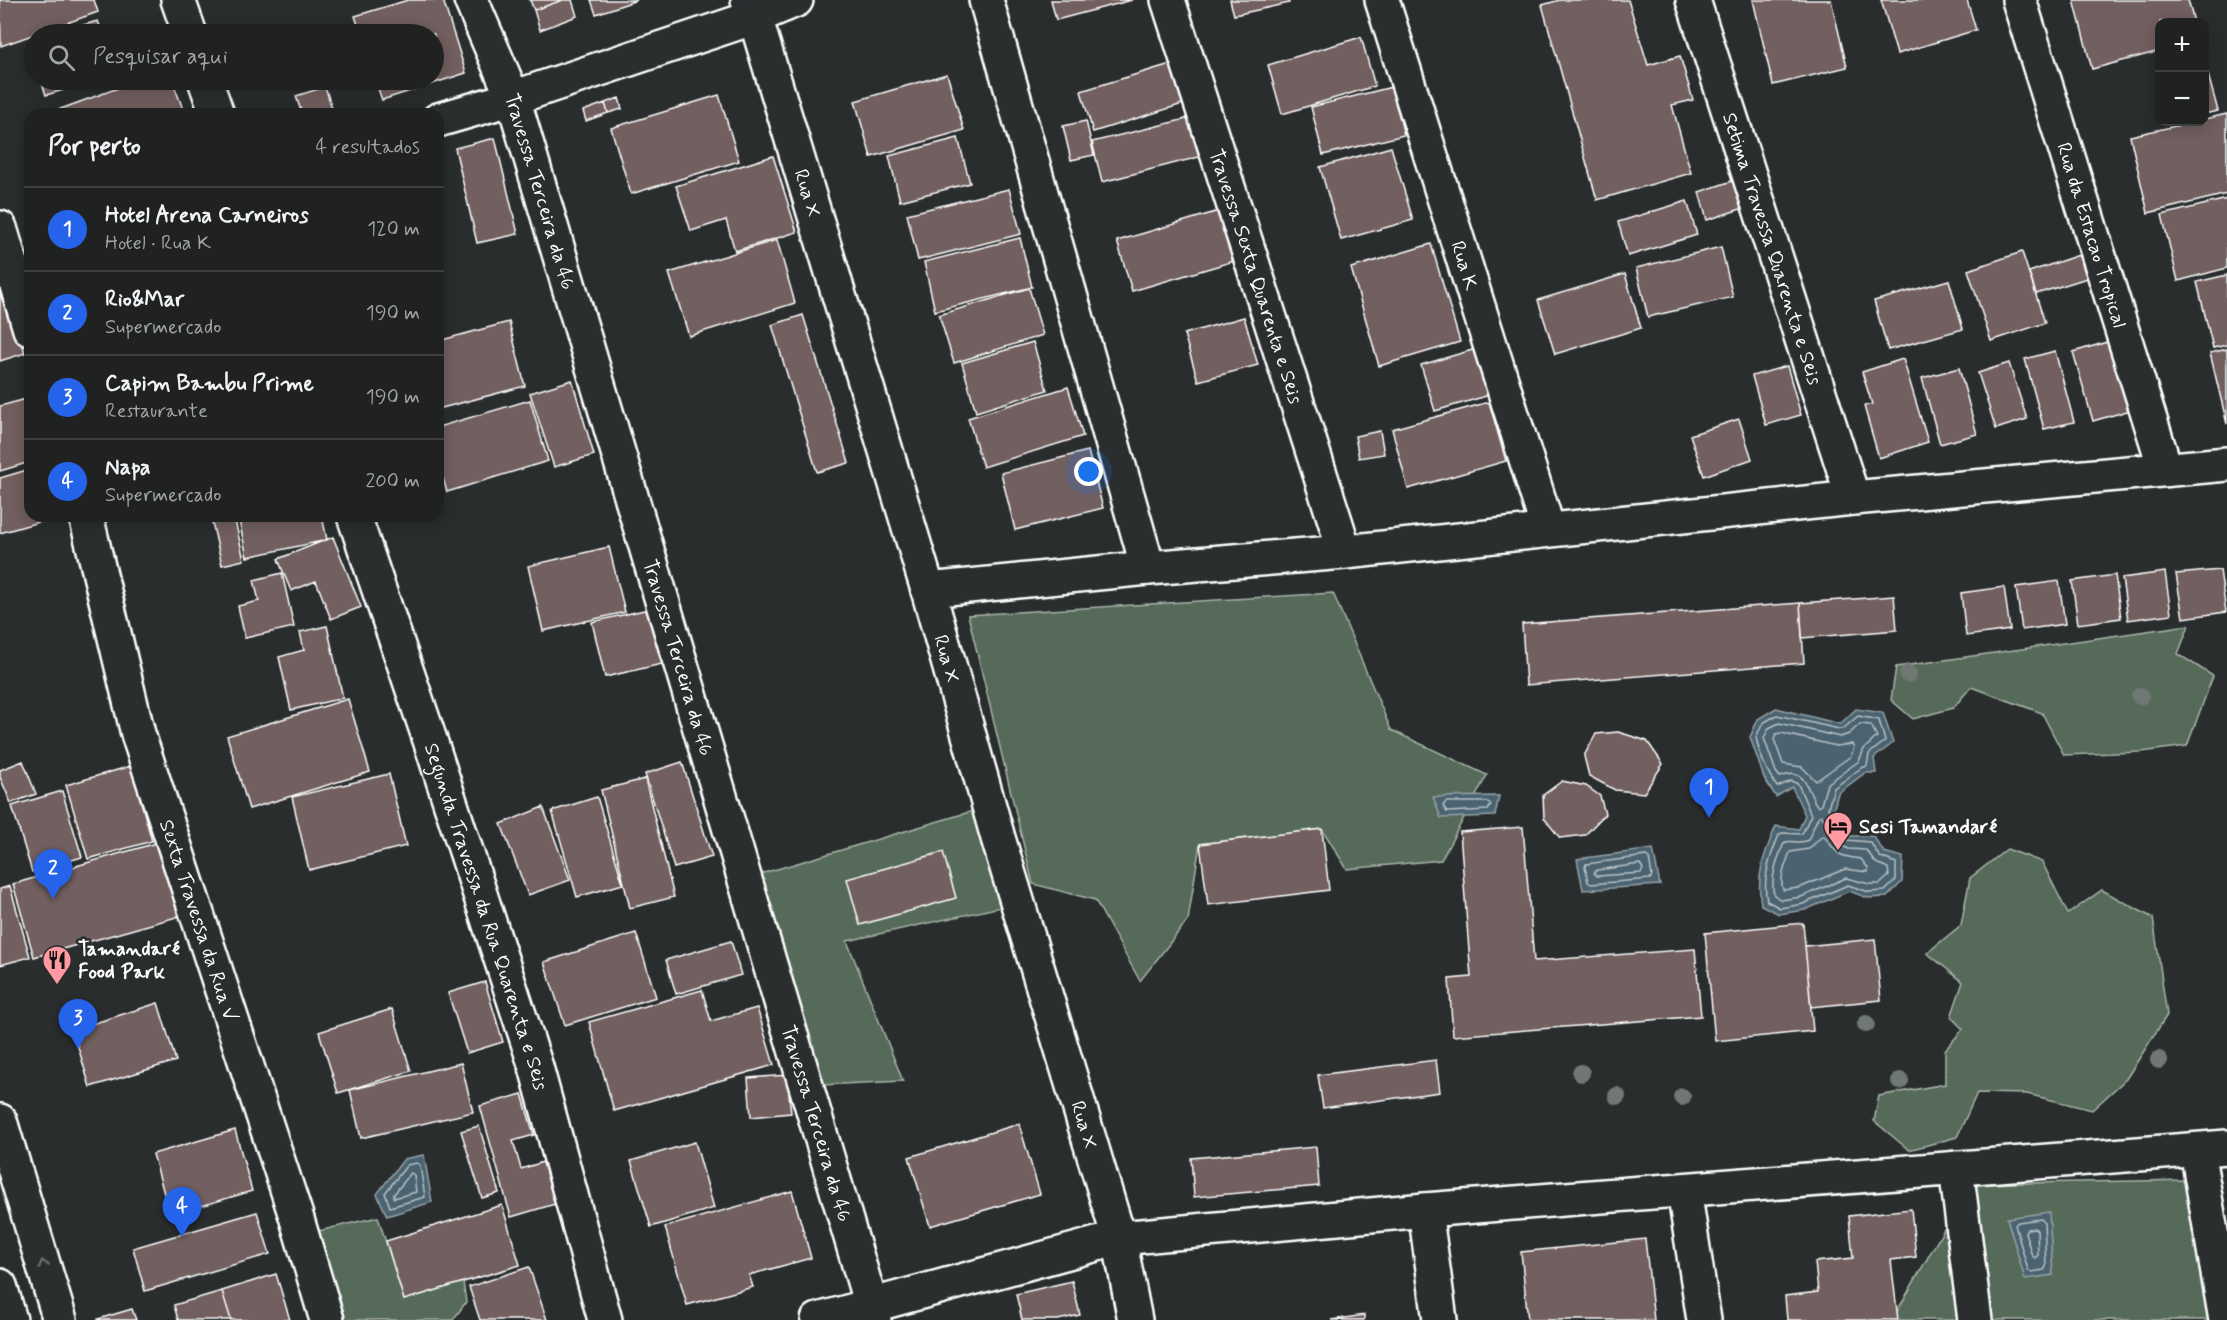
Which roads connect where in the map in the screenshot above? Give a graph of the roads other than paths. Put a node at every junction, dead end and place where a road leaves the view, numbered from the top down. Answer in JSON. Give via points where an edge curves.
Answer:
{"nodes":[{"id":1,"x":178,"y":0,"type":"edge"},
{"id":2,"x":471,"y":0,"type":"edge"},
{"id":3,"x":796,"y":0,"type":"edge"},
{"id":4,"x":986,"y":0,"type":"edge"},
{"id":5,"x":1168,"y":0,"type":"edge"},
{"id":6,"x":1382,"y":0,"type":"edge"},
{"id":7,"x":1693,"y":0,"type":"edge"},
{"id":8,"x":2019,"y":0,"type":"edge"},
{"id":9,"x":752,"y":8,"type":"edge"},
{"id":10,"x":186,"y":24,"type":"edge"},
{"id":11,"x":209,"y":90,"type":"edge"},
{"id":12,"x":513,"y":98,"type":"junction"},
{"id":13,"x":215,"y":108,"type":"edge"},
{"id":14,"x":444,"y":118,"type":"edge"},
{"id":15,"x":10,"y":245,"type":"edge"},
{"id":16,"x":24,"y":304,"type":"edge"},
{"id":17,"x":2227,"y":464,"type":"edge"},
{"id":18,"x":2165,"y":468,"type":"junction"},
{"id":19,"x":1853,"y":498,"type":"junction"},
{"id":20,"x":87,"y":522,"type":"edge"},
{"id":21,"x":356,"y":522,"type":"edge"},
{"id":22,"x":1548,"y":529,"type":"junction"},
{"id":23,"x":1345,"y":552,"type":"junction"},
{"id":24,"x":1148,"y":568,"type":"junction"},
{"id":25,"x":928,"y":590,"type":"junction"},
{"id":26,"x":0,"y":1120,"type":"edge"},
{"id":27,"x":2212,"y":1148,"type":"edge"},
{"id":28,"x":1956,"y":1168,"type":"junction"},
{"id":29,"x":1684,"y":1190,"type":"junction"},
{"id":30,"x":1425,"y":1210,"type":"junction"},
{"id":31,"x":1119,"y":1238,"type":"junction"},
{"id":32,"x":0,"y":1286,"type":"edge"},
{"id":33,"x":872,"y":1313,"type":"edge"},
{"id":34,"x":10,"y":1320,"type":"edge"},
{"id":35,"x":60,"y":1320,"type":"edge"},
{"id":36,"x":327,"y":1320,"type":"edge"},
{"id":37,"x":605,"y":1320,"type":"edge"},
{"id":38,"x":819,"y":1320,"type":"edge"},
{"id":39,"x":1135,"y":1320,"type":"edge"},
{"id":40,"x":1440,"y":1320,"type":"edge"},
{"id":41,"x":1704,"y":1320,"type":"edge"},
{"id":42,"x":1975,"y":1320,"type":"edge"},
{"id":43,"x":2226,"y":1320,"type":"edge"}],
"edges":[{"from":1,"to":10,"type":"street"},
{"from":2,"to":12,"type":"street","name":"Travessa Terceira da 46"},
{"from":3,"to":9,"type":"street"},
{"from":4,"to":24,"type":"street"},
{"from":5,"to":23,"type":"street","name":"Travessa Sexta Quarenta e Seis"},
{"from":6,"to":22,"type":"street","name":"Rua K"},
{"from":7,"to":19,"type":"street","name":"Setima Travessa Quarenta e Seis"},
{"from":8,"to":18,"type":"street","name":"Rua da Estacao Tropical"},
{"from":9,"to":12,"type":"street"},
{"from":9,"to":25,"type":"street","name":"Rua X"},
{"from":11,"to":13,"type":"street"},
{"from":12,"to":14,"type":"street"},
{"from":12,"to":33,"type":"street","name":"Travessa Terceira da 46"},
{"from":15,"to":16,"type":"street"},
{"from":17,"to":18,"type":"street"},
{"from":18,"to":19,"type":"street"},
{"from":19,"to":22,"type":"street"},
{"from":20,"to":36,"type":"street","name":"Sexta Travessa da Rua V","via":[[138,734]]},
{"from":21,"to":37,"type":"street","name":"Segunda Travessa da Rua Quarenta e Seis","via":[[532,1056]]},
{"from":22,"to":23,"type":"street"},
{"from":23,"to":24,"type":"street"},
{"from":24,"to":25,"type":"street"},
{"from":25,"to":31,"type":"street","name":"Rua X"},
{"from":35,"to":26,"type":"street","one_way":true},
{"from":27,"to":28,"type":"street"},
{"from":27,"to":43,"type":"street"},
{"from":28,"to":29,"type":"street"},
{"from":28,"to":42,"type":"street"},
{"from":29,"to":30,"type":"street"},
{"from":29,"to":41,"type":"street"},
{"from":30,"to":31,"type":"street"},
{"from":30,"to":40,"type":"street"},
{"from":31,"to":33,"type":"street"},
{"from":31,"to":39,"type":"street","name":"Rua X"},
{"from":32,"to":34,"type":"street"},
{"from":33,"to":38,"type":"street"}]}
